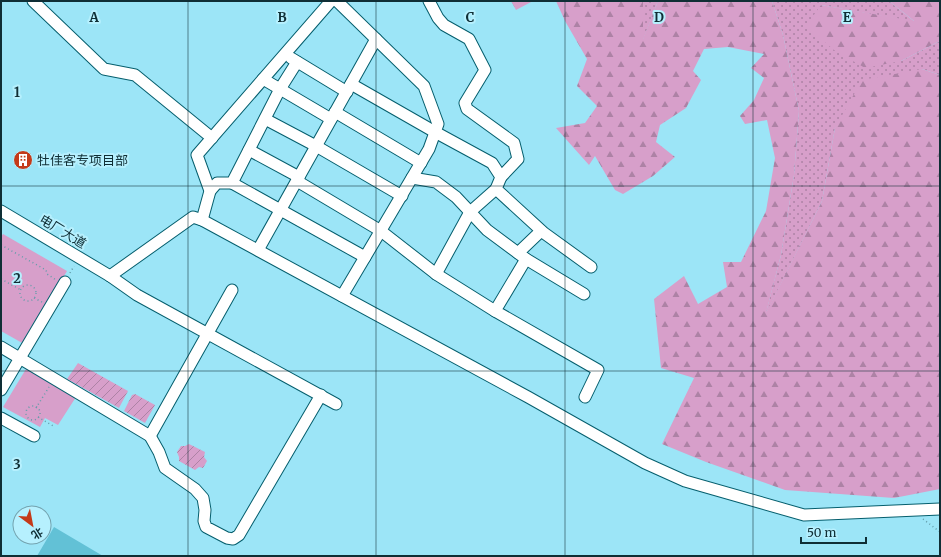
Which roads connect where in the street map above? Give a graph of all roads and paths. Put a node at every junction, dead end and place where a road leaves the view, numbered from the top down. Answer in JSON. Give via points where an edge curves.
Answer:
{"nodes":[{"id":1,"x":33,"y":1,"type":"edge"},
{"id":2,"x":331,"y":1,"type":"edge"},
{"id":3,"x":337,"y":1,"type":"edge"},
{"id":4,"x":429,"y":1,"type":"edge"},
{"id":5,"x":376,"y":39,"type":"junction"},
{"id":6,"x":285,"y":54,"type":"junction"},
{"id":7,"x":297,"y":62,"type":"junction"},
{"id":8,"x":263,"y":79,"type":"junction"},
{"id":9,"x":349,"y":88,"type":"junction"},
{"id":10,"x":280,"y":89,"type":"junction"},
{"id":11,"x":333,"y":116,"type":"junction"},
{"id":12,"x":265,"y":119,"type":"junction"},
{"id":13,"x":435,"y":132,"type":"junction"},
{"id":14,"x":212,"y":138,"type":"junction"},
{"id":15,"x":316,"y":146,"type":"junction"},
{"id":16,"x":249,"y":150,"type":"junction"},
{"id":17,"x":421,"y":163,"type":"junction"},
{"id":18,"x":412,"y":178,"type":"junction"},
{"id":19,"x":501,"y":178,"type":"junction"},
{"id":20,"x":298,"y":179,"type":"junction"},
{"id":21,"x":232,"y":183,"type":"junction"},
{"id":22,"x":496,"y":189,"type":"junction"},
{"id":23,"x":210,"y":190,"type":"junction"},
{"id":24,"x":402,"y":196,"type":"junction"},
{"id":25,"x":281,"y":209,"type":"junction"},
{"id":26,"x":2,"y":212,"type":"edge"},
{"id":27,"x":470,"y":212,"type":"junction"},
{"id":28,"x":202,"y":220,"type":"junction"},
{"id":29,"x":381,"y":231,"type":"junction"},
{"id":30,"x":542,"y":231,"type":"junction"},
{"id":31,"x":1,"y":245,"type":"edge"},
{"id":32,"x":258,"y":250,"type":"junction"},
{"id":33,"x":522,"y":256,"type":"junction"},
{"id":34,"x":365,"y":257,"type":"junction"},
{"id":35,"x":79,"y":258,"type":"junction"},
{"id":36,"x":591,"y":268,"type":"dead end"},
{"id":37,"x":436,"y":274,"type":"junction"},
{"id":38,"x":110,"y":276,"type":"junction"},
{"id":39,"x":1,"y":279,"type":"edge"},
{"id":40,"x":64,"y":283,"type":"junction"},
{"id":41,"x":21,"y":290,"type":"junction"},
{"id":42,"x":232,"y":290,"type":"dead end"},
{"id":43,"x":584,"y":294,"type":"dead end"},
{"id":44,"x":342,"y":296,"type":"junction"},
{"id":45,"x":494,"y":311,"type":"junction"},
{"id":46,"x":207,"y":333,"type":"junction"},
{"id":47,"x":1,"y":347,"type":"edge"},
{"id":48,"x":20,"y":358,"type":"junction"},
{"id":49,"x":54,"y":379,"type":"junction"},
{"id":50,"x":1,"y":390,"type":"edge"},
{"id":51,"x":321,"y":395,"type":"junction"},
{"id":52,"x":586,"y":397,"type":"dead end"},
{"id":53,"x":336,"y":404,"type":"dead end"},
{"id":54,"x":36,"y":408,"type":"junction"},
{"id":55,"x":38,"y":417,"type":"junction"},
{"id":56,"x":1,"y":418,"type":"edge"},
{"id":57,"x":55,"y":427,"type":"dead end"},
{"id":58,"x":34,"y":436,"type":"dead end"},
{"id":59,"x":150,"y":436,"type":"junction"},
{"id":60,"x":940,"y":509,"type":"edge"},
{"id":61,"x":912,"y":510,"type":"junction"},
{"id":62,"x":940,"y":532,"type":"edge"}],
"edges":[{"from":1,"to":14,"type":"street","via":[[104,69],[135,75]]},
{"from":2,"to":6,"type":"street"},
{"from":3,"to":5,"type":"street"},
{"from":4,"to":19,"type":"street","via":[[444,25],[469,39],[485,70],[465,103],[467,109],[514,143],[518,159]]},
{"from":5,"to":9,"type":"street"},
{"from":5,"to":13,"type":"street","via":[[424,86],[438,124]]},
{"from":6,"to":7,"type":"street"},
{"from":6,"to":8,"type":"street"},
{"from":7,"to":9,"type":"street"},
{"from":7,"to":10,"type":"street"},
{"from":8,"to":10,"type":"street"},
{"from":8,"to":14,"type":"street"},
{"from":9,"to":11,"type":"street"},
{"from":9,"to":13,"type":"street"},
{"from":10,"to":11,"type":"street"},
{"from":10,"to":12,"type":"street"},
{"from":11,"to":15,"type":"street"},
{"from":11,"to":17,"type":"street"},
{"from":12,"to":15,"type":"street"},
{"from":12,"to":16,"type":"street"},
{"from":13,"to":17,"type":"street"},
{"from":13,"to":19,"type":"street","via":[[492,163]]},
{"from":14,"to":23,"type":"street","via":[[198,155]]},
{"from":15,"to":20,"type":"street"},
{"from":15,"to":24,"type":"street"},
{"from":16,"to":20,"type":"street"},
{"from":16,"to":21,"type":"street"},
{"from":17,"to":18,"type":"street"},
{"from":18,"to":24,"type":"street"},
{"from":18,"to":27,"type":"street","via":[[436,182]]},
{"from":19,"to":22,"type":"street"},
{"from":20,"to":25,"type":"street"},
{"from":20,"to":29,"type":"street"},
{"from":21,"to":23,"type":"street","via":[[217,183]]},
{"from":21,"to":25,"type":"street"},
{"from":22,"to":27,"type":"street"},
{"from":22,"to":30,"type":"street"},
{"from":23,"to":28,"type":"street"},
{"from":24,"to":29,"type":"street"},
{"from":25,"to":32,"type":"street"},
{"from":25,"to":34,"type":"street"},
{"from":26,"to":35,"type":"street","name":"电厂大道"},
{"from":27,"to":33,"type":"street","via":[[488,230]]},
{"from":27,"to":37,"type":"street"},
{"from":28,"to":32,"type":"street"},
{"from":28,"to":38,"type":"street","via":[[193,217]]},
{"from":29,"to":34,"type":"street"},
{"from":29,"to":37,"type":"street"},
{"from":30,"to":33,"type":"street"},
{"from":30,"to":36,"type":"street"},
{"from":31,"to":40,"type":"path"},
{"from":32,"to":44,"type":"street"},
{"from":33,"to":43,"type":"street"},
{"from":33,"to":45,"type":"street"},
{"from":34,"to":44,"type":"street"},
{"from":35,"to":38,"type":"street","name":"电厂大道"},
{"from":35,"to":40,"type":"path"},
{"from":37,"to":45,"type":"street"},
{"from":38,"to":46,"type":"street","name":"电厂大道","via":[[137,295]]},
{"from":39,"to":41,"type":"path"},
{"from":40,"to":48,"type":"street"},
{"from":41,"to":41,"type":"path","via":[[26,286],[32,286],[36,293],[30,301],[23,300],[20,296]]},
{"from":42,"to":46,"type":"street"},
{"from":44,"to":61,"type":"street","via":[[645,462],[685,481],[804,515]]},
{"from":45,"to":52,"type":"street","via":[[598,370]]},
{"from":46,"to":51,"type":"street","name":"电厂大道"},
{"from":46,"to":59,"type":"street"},
{"from":47,"to":48,"type":"street"},
{"from":48,"to":49,"type":"street"},
{"from":48,"to":50,"type":"street"},
{"from":49,"to":54,"type":"path"},
{"from":49,"to":59,"type":"street"},
{"from":51,"to":53,"type":"street","name":"电厂大道"},
{"from":51,"to":59,"type":"street","via":[[253,512],[233,539],[206,527],[203,498],[195,489],[165,468]]},
{"from":54,"to":55,"type":"path"},
{"from":54,"to":55,"type":"path","via":[[28,408],[26,415],[30,420]]},
{"from":55,"to":57,"type":"path"},
{"from":56,"to":58,"type":"street"},
{"from":60,"to":61,"type":"street"},
{"from":61,"to":62,"type":"path"}]}
